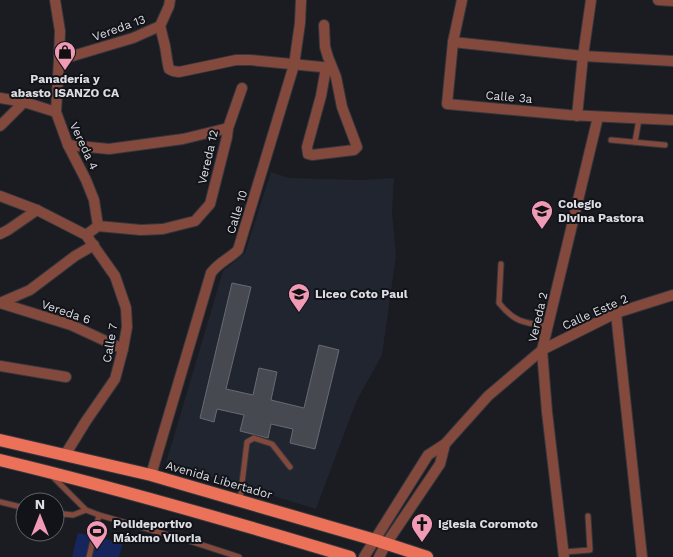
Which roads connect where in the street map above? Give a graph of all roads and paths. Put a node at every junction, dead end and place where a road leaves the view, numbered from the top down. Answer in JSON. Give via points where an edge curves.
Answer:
{"nodes":[{"id":1,"x":56,"y":0,"type":"edge"},
{"id":2,"x":170,"y":0,"type":"edge"},
{"id":3,"x":301,"y":0,"type":"edge"},
{"id":4,"x":462,"y":0,"type":"edge"},
{"id":5,"x":591,"y":0,"type":"edge"},
{"id":6,"x":658,"y":0,"type":"edge"},
{"id":7,"x":673,"y":1,"type":"edge"},
{"id":8,"x":324,"y":25,"type":"dead end"},
{"id":9,"x":160,"y":26,"type":"junction"},
{"id":10,"x":452,"y":42,"type":"junction"},
{"id":11,"x":583,"y":56,"type":"junction"},
{"id":12,"x":59,"y":60,"type":"junction"},
{"id":13,"x":673,"y":61,"type":"edge"},
{"id":14,"x":294,"y":65,"type":"junction"},
{"id":15,"x":329,"y":68,"type":"junction"},
{"id":16,"x":242,"y":88,"type":"dead end"},
{"id":17,"x":0,"y":98,"type":"edge"},
{"id":18,"x":24,"y":102,"type":"junction"},
{"id":19,"x":56,"y":112,"type":"junction"},
{"id":20,"x":577,"y":116,"type":"junction"},
{"id":21,"x":598,"y":117,"type":"junction"},
{"id":22,"x":639,"y":118,"type":"junction"},
{"id":23,"x":673,"y":120,"type":"edge"},
{"id":24,"x":0,"y":126,"type":"edge"},
{"id":25,"x":228,"y":128,"type":"junction"},
{"id":26,"x":611,"y":140,"type":"dead end"},
{"id":27,"x":635,"y":142,"type":"junction"},
{"id":28,"x":68,"y":145,"type":"junction"},
{"id":29,"x":665,"y":145,"type":"dead end"},
{"id":30,"x":0,"y":196,"type":"edge"},
{"id":31,"x":36,"y":210,"type":"junction"},
{"id":32,"x":98,"y":226,"type":"junction"},
{"id":33,"x":0,"y":234,"type":"edge"},
{"id":34,"x":86,"y":235,"type":"junction"},
{"id":35,"x":94,"y":245,"type":"junction"},
{"id":36,"x":501,"y":264,"type":"dead end"},
{"id":37,"x":673,"y":295,"type":"edge"},
{"id":38,"x":0,"y":303,"type":"edge"},
{"id":39,"x":616,"y":313,"type":"junction"},
{"id":40,"x":548,"y":326,"type":"junction"},
{"id":41,"x":123,"y":348,"type":"junction"},
{"id":42,"x":542,"y":350,"type":"junction"},
{"id":43,"x":0,"y":366,"type":"edge"},
{"id":44,"x":66,"y":376,"type":"dead end"},
{"id":45,"x":0,"y":440,"type":"edge"},
{"id":46,"x":65,"y":455,"type":"junction"},
{"id":47,"x":0,"y":460,"type":"edge"},
{"id":48,"x":290,"y":468,"type":"dead end"},
{"id":49,"x":46,"y":471,"type":"junction"},
{"id":50,"x":152,"y":475,"type":"junction"},
{"id":51,"x":240,"y":500,"type":"junction"},
{"id":52,"x":0,"y":502,"type":"edge"},
{"id":53,"x":15,"y":506,"type":"edge"},
{"id":54,"x":86,"y":510,"type":"junction"},
{"id":55,"x":65,"y":514,"type":"edge"},
{"id":56,"x":98,"y":515,"type":"junction"},
{"id":57,"x":588,"y":516,"type":"dead end"},
{"id":58,"x":381,"y":542,"type":"junction"},
{"id":59,"x":590,"y":550,"type":"junction"},
{"id":60,"x":564,"y":554,"type":"edge"},
{"id":61,"x":344,"y":556,"type":"edge"},
{"id":62,"x":89,"y":557,"type":"edge"},
{"id":63,"x":239,"y":557,"type":"edge"},
{"id":64,"x":364,"y":557,"type":"edge"},
{"id":65,"x":379,"y":557,"type":"edge"},
{"id":66,"x":427,"y":557,"type":"edge"},
{"id":67,"x":590,"y":557,"type":"edge"},
{"id":68,"x":642,"y":557,"type":"edge"}],
"edges":[{"from":1,"to":12,"type":"street","name":"Vereda 4"},
{"from":2,"to":9,"type":"street","name":"Vereda 13"},
{"from":3,"to":14,"type":"street","name":"Calle 10"},
{"from":4,"to":10,"type":"street","name":"Calle 3a"},
{"from":5,"to":11,"type":"street"},
{"from":6,"to":7,"type":"street"},
{"from":8,"to":15,"type":"street"},
{"from":9,"to":12,"type":"street","name":"Vereda 13","via":[[133,38]]},
{"from":9,"to":14,"type":"street","via":[[168,65],[173,71],[236,60]]},
{"from":10,"to":11,"type":"street"},
{"from":10,"to":20,"type":"street","name":"Calle 3a","via":[[447,104]]},
{"from":11,"to":13,"type":"street"},
{"from":11,"to":20,"type":"street"},
{"from":12,"to":19,"type":"street","name":"Vereda 4"},
{"from":14,"to":15,"type":"street"},
{"from":14,"to":50,"type":"street","name":"Calle 10","via":[[238,250],[211,273]]},
{"from":15,"to":15,"type":"street","via":[[336,77],[346,120],[357,147],[312,155],[308,154],[307,147]]},
{"from":16,"to":25,"type":"street"},
{"from":17,"to":18,"type":"street"},
{"from":18,"to":19,"type":"street"},
{"from":18,"to":24,"type":"street"},
{"from":19,"to":28,"type":"street","name":"Vereda 4"},
{"from":20,"to":21,"type":"street","name":"Calle 3a"},
{"from":21,"to":22,"type":"street","name":"Calle 3a"},
{"from":21,"to":40,"type":"street","name":"Vereda 2"},
{"from":22,"to":23,"type":"street","name":"Calle 3a"},
{"from":22,"to":27,"type":"lane"},
{"from":25,"to":28,"type":"street","name":"Vereda 12","via":[[109,148]]},
{"from":25,"to":32,"type":"street","name":"Vereda 12","via":[[210,204],[196,221],[156,230]]},
{"from":26,"to":27,"type":"lane"},
{"from":27,"to":29,"type":"lane"},
{"from":28,"to":32,"type":"street","name":"Vereda 4","via":[[94,200]]},
{"from":30,"to":31,"type":"street","name":"Calle 7"},
{"from":31,"to":33,"type":"street"},
{"from":31,"to":34,"type":"street","name":"Calle 7"},
{"from":32,"to":34,"type":"street"},
{"from":34,"to":35,"type":"street","name":"Calle 7"},
{"from":35,"to":38,"type":"street","via":[[30,290]]},
{"from":35,"to":41,"type":"street","name":"Calle 7","via":[[115,276],[126,308]]},
{"from":36,"to":40,"type":"lane","via":[[499,304],[519,321]]},
{"from":37,"to":39,"type":"street","name":"Calle Este 2"},
{"from":38,"to":41,"type":"street","name":"Vereda 6","via":[[71,325]]},
{"from":39,"to":42,"type":"street","name":"Calle Este 2"},
{"from":39,"to":68,"type":"street"},
{"from":40,"to":42,"type":"street","name":"Vereda 2"},
{"from":41,"to":46,"type":"street","name":"Calle 7","via":[[115,379]]},
{"from":42,"to":58,"type":"street","name":"Calle Este 2","via":[[488,396],[445,444],[440,464]]},
{"from":42,"to":60,"type":"street","name":"Vereda 2","via":[[546,412]]},
{"from":43,"to":44,"type":"street"},
{"from":45,"to":46,"type":"main road","name":"Avenida Libertador"},
{"from":46,"to":50,"type":"main road","name":"Avenida Libertador"},
{"from":47,"to":49,"type":"main road"},
{"from":48,"to":51,"type":"lane","via":[[272,444],[254,438],[247,442]]},
{"from":49,"to":54,"type":"lane"},
{"from":49,"to":61,"type":"main road","via":[[143,496]]},
{"from":50,"to":51,"type":"main road","name":"Avenida Libertador"},
{"from":51,"to":58,"type":"main road","name":"Avenida Libertador"},
{"from":52,"to":53,"type":"lane"},
{"from":54,"to":55,"type":"lane"},
{"from":54,"to":56,"type":"lane"},
{"from":56,"to":62,"type":"lane"},
{"from":56,"to":63,"type":"lane"},
{"from":57,"to":59,"type":"lane"},
{"from":58,"to":64,"type":"street","name":"Calle Este 2"},
{"from":58,"to":65,"type":"street","name":"Calle Este 2"},
{"from":58,"to":66,"type":"main road","name":"Avenida Libertador"},
{"from":59,"to":60,"type":"lane"},
{"from":59,"to":67,"type":"lane"}]}
